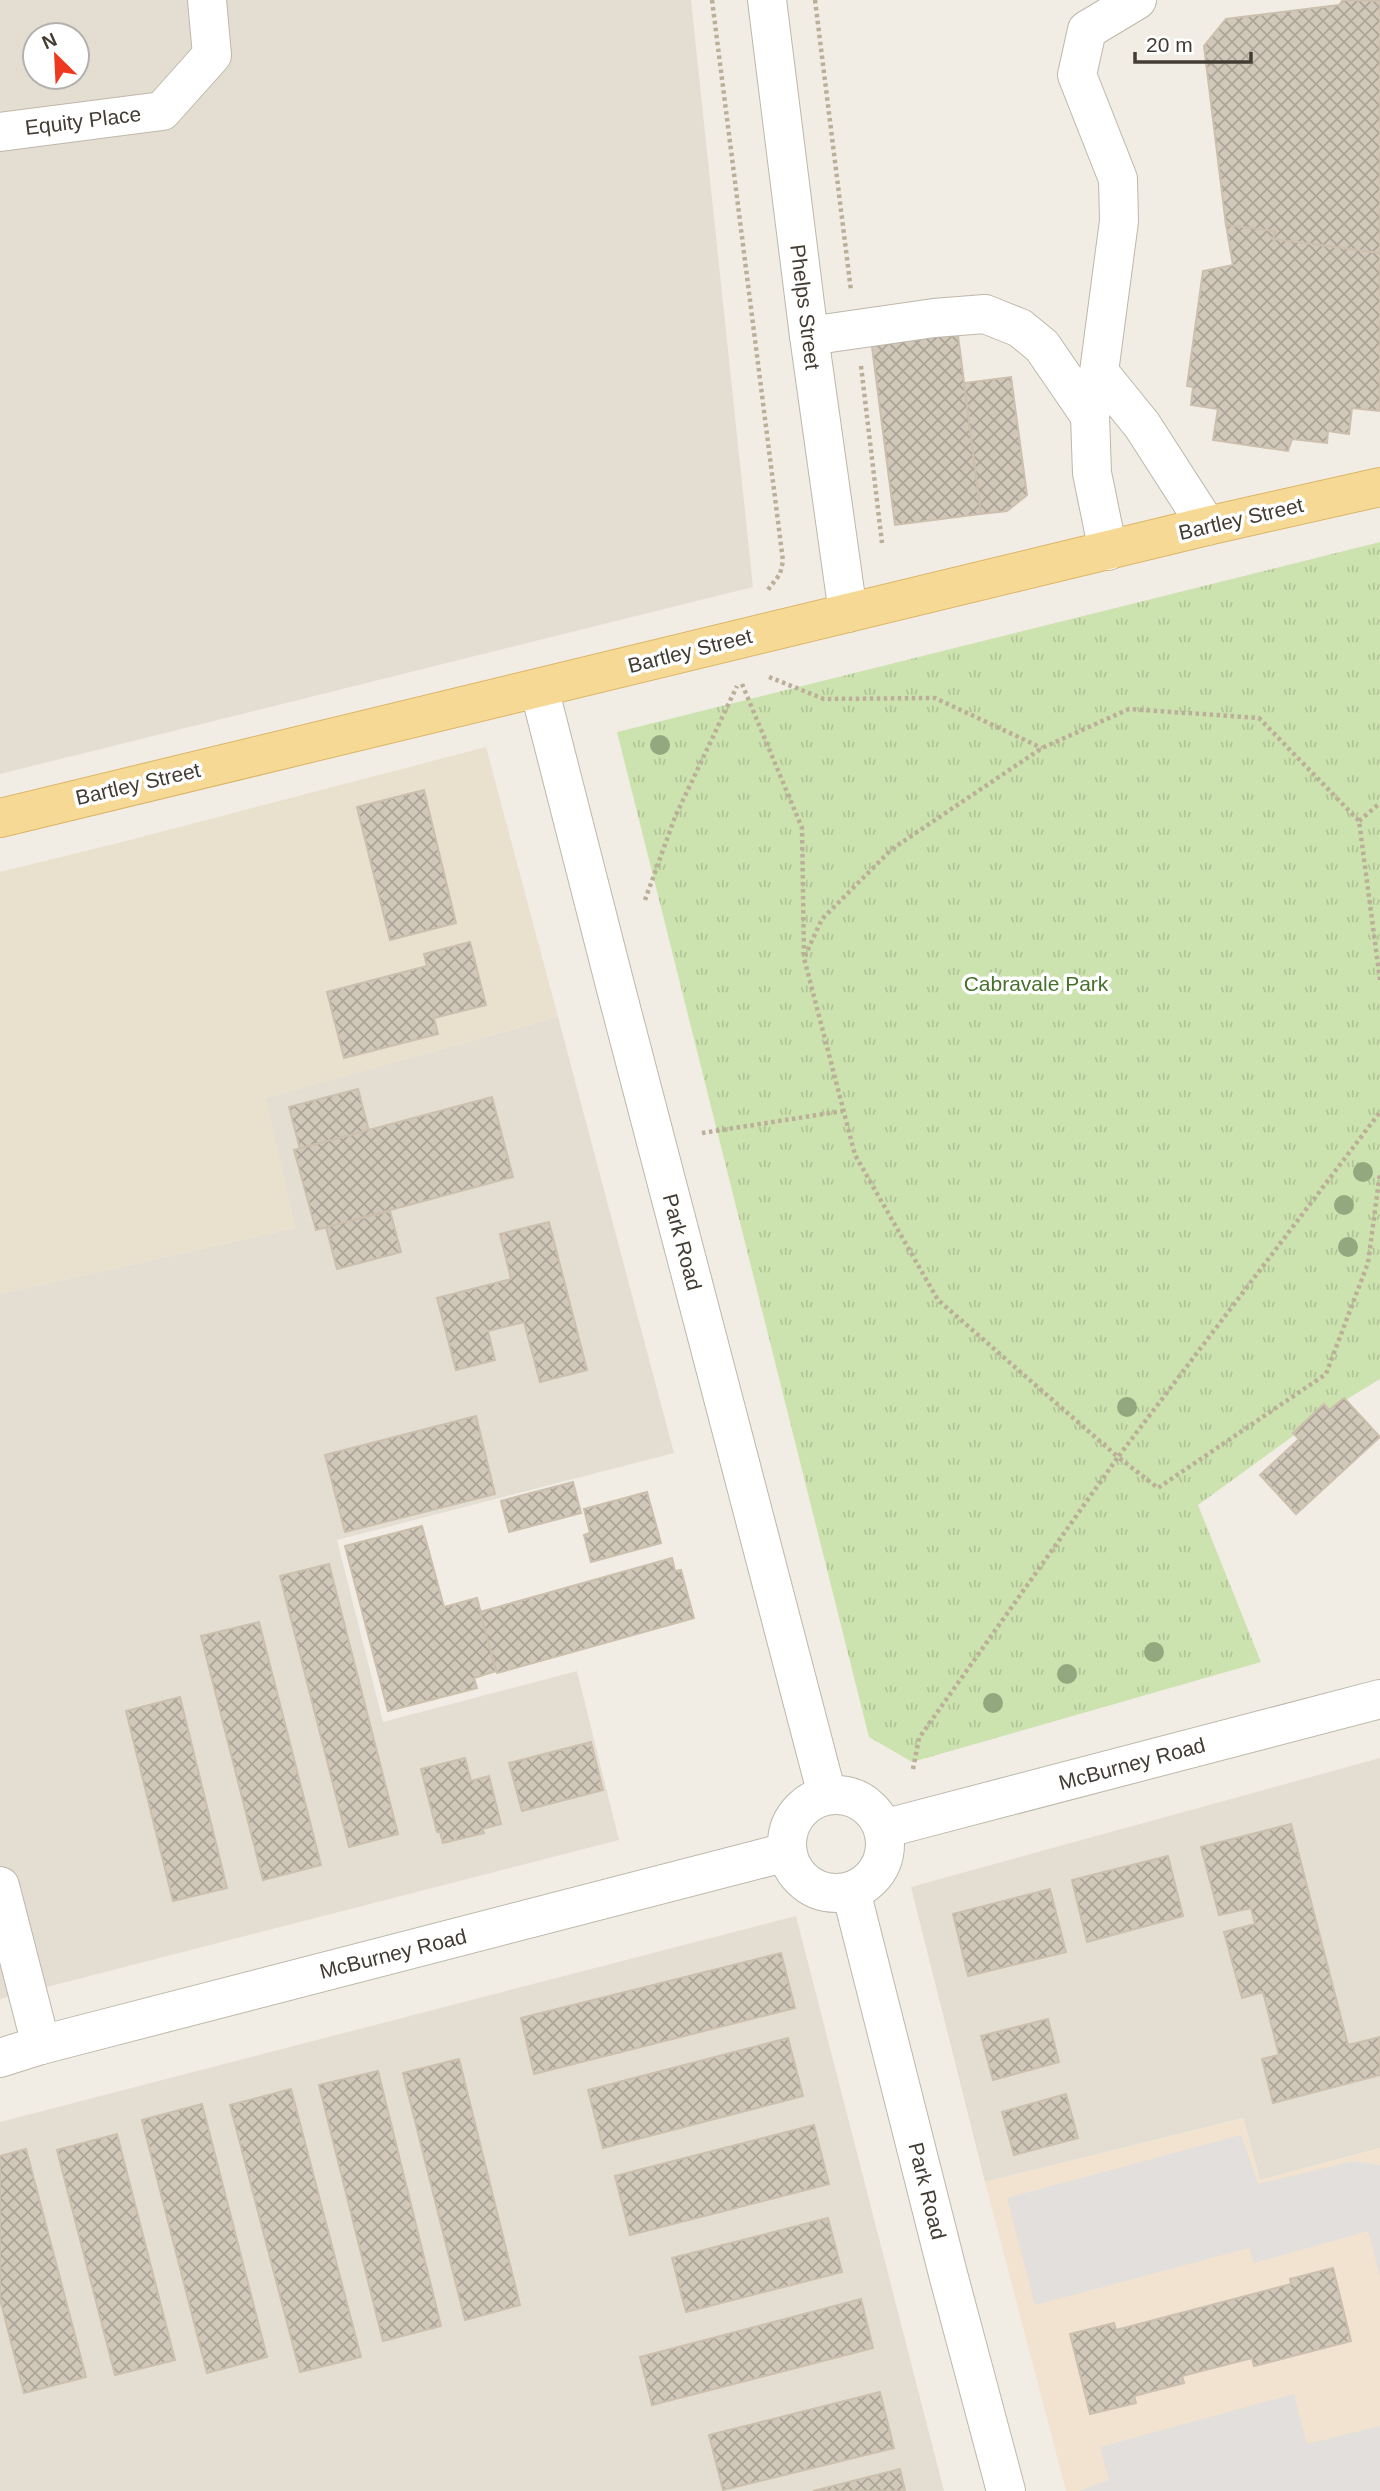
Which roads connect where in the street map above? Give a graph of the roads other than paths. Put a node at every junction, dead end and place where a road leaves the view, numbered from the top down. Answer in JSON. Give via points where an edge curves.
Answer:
{"nodes":[{"id":1,"x":207,"y":0,"type":"edge"},
{"id":2,"x":767,"y":0,"type":"edge"},
{"id":3,"x":1137,"y":0,"type":"edge"},
{"id":4,"x":0,"y":132,"type":"edge"},
{"id":5,"x":809,"y":336,"type":"junction"},
{"id":6,"x":1100,"y":372,"type":"junction"},
{"id":7,"x":1090,"y":416,"type":"junction"},
{"id":8,"x":1380,"y":487,"type":"edge"},
{"id":9,"x":1207,"y":526,"type":"junction"},
{"id":10,"x":1108,"y":551,"type":"junction"},
{"id":11,"x":848,"y":613,"type":"junction"},
{"id":12,"x":539,"y":688,"type":"junction"},
{"id":13,"x":0,"y":818,"type":"edge"},
{"id":14,"x":1380,"y":1699,"type":"edge"},
{"id":15,"x":827,"y":1795,"type":"junction"},
{"id":16,"x":883,"y":1829,"type":"junction"},
{"id":17,"x":787,"y":1852,"type":"junction"},
{"id":18,"x":0,"y":1886,"type":"edge"},
{"id":19,"x":851,"y":1891,"type":"junction"},
{"id":20,"x":41,"y":2045,"type":"junction"},
{"id":21,"x":0,"y":2058,"type":"edge"},
{"id":22,"x":1006,"y":2491,"type":"edge"}],
"edges":[{"from":1,"to":4,"type":"street","name":"Equity Place","via":[[212,55],[162,111]]},
{"from":2,"to":5,"type":"street","name":"Phelps Street"},
{"from":3,"to":6,"type":"street","via":[[1087,30],[1077,75],[1118,178],[1119,221]]},
{"from":5,"to":7,"type":"street","via":[[985,314],[1020,328],[1042,346]]},
{"from":5,"to":11,"type":"street","name":"Phelps Street"},
{"from":6,"to":7,"type":"street"},
{"from":6,"to":9,"type":"street","via":[[1142,425]]},
{"from":7,"to":10,"type":"street","via":[[1092,472]]},
{"from":8,"to":9,"type":"main road","name":"Bartley Street"},
{"from":9,"to":10,"type":"main road","name":"Bartley Street"},
{"from":10,"to":11,"type":"main road","name":"Bartley Street"},
{"from":11,"to":12,"type":"main road","name":"Bartley Street"},
{"from":12,"to":13,"type":"main road","name":"Bartley Street"},
{"from":12,"to":15,"type":"street","name":"Park Road"},
{"from":14,"to":16,"type":"street","name":"McBurney Road"},
{"from":15,"to":16,"type":"street","via":[[841,1794],[861,1802],[877,1816]]},
{"from":15,"to":17,"type":"street","via":[[812,1800],[791,1822]]},
{"from":16,"to":19,"type":"street","via":[[883,1859],[876,1873]]},
{"from":17,"to":19,"type":"street","via":[[799,1877],[810,1886],[837,1893]]},
{"from":17,"to":20,"type":"street","name":"McBurney Road"},
{"from":18,"to":20,"type":"street"},
{"from":19,"to":22,"type":"street","name":"Park Road"},
{"from":20,"to":21,"type":"street","name":"McBurney Road"}]}
